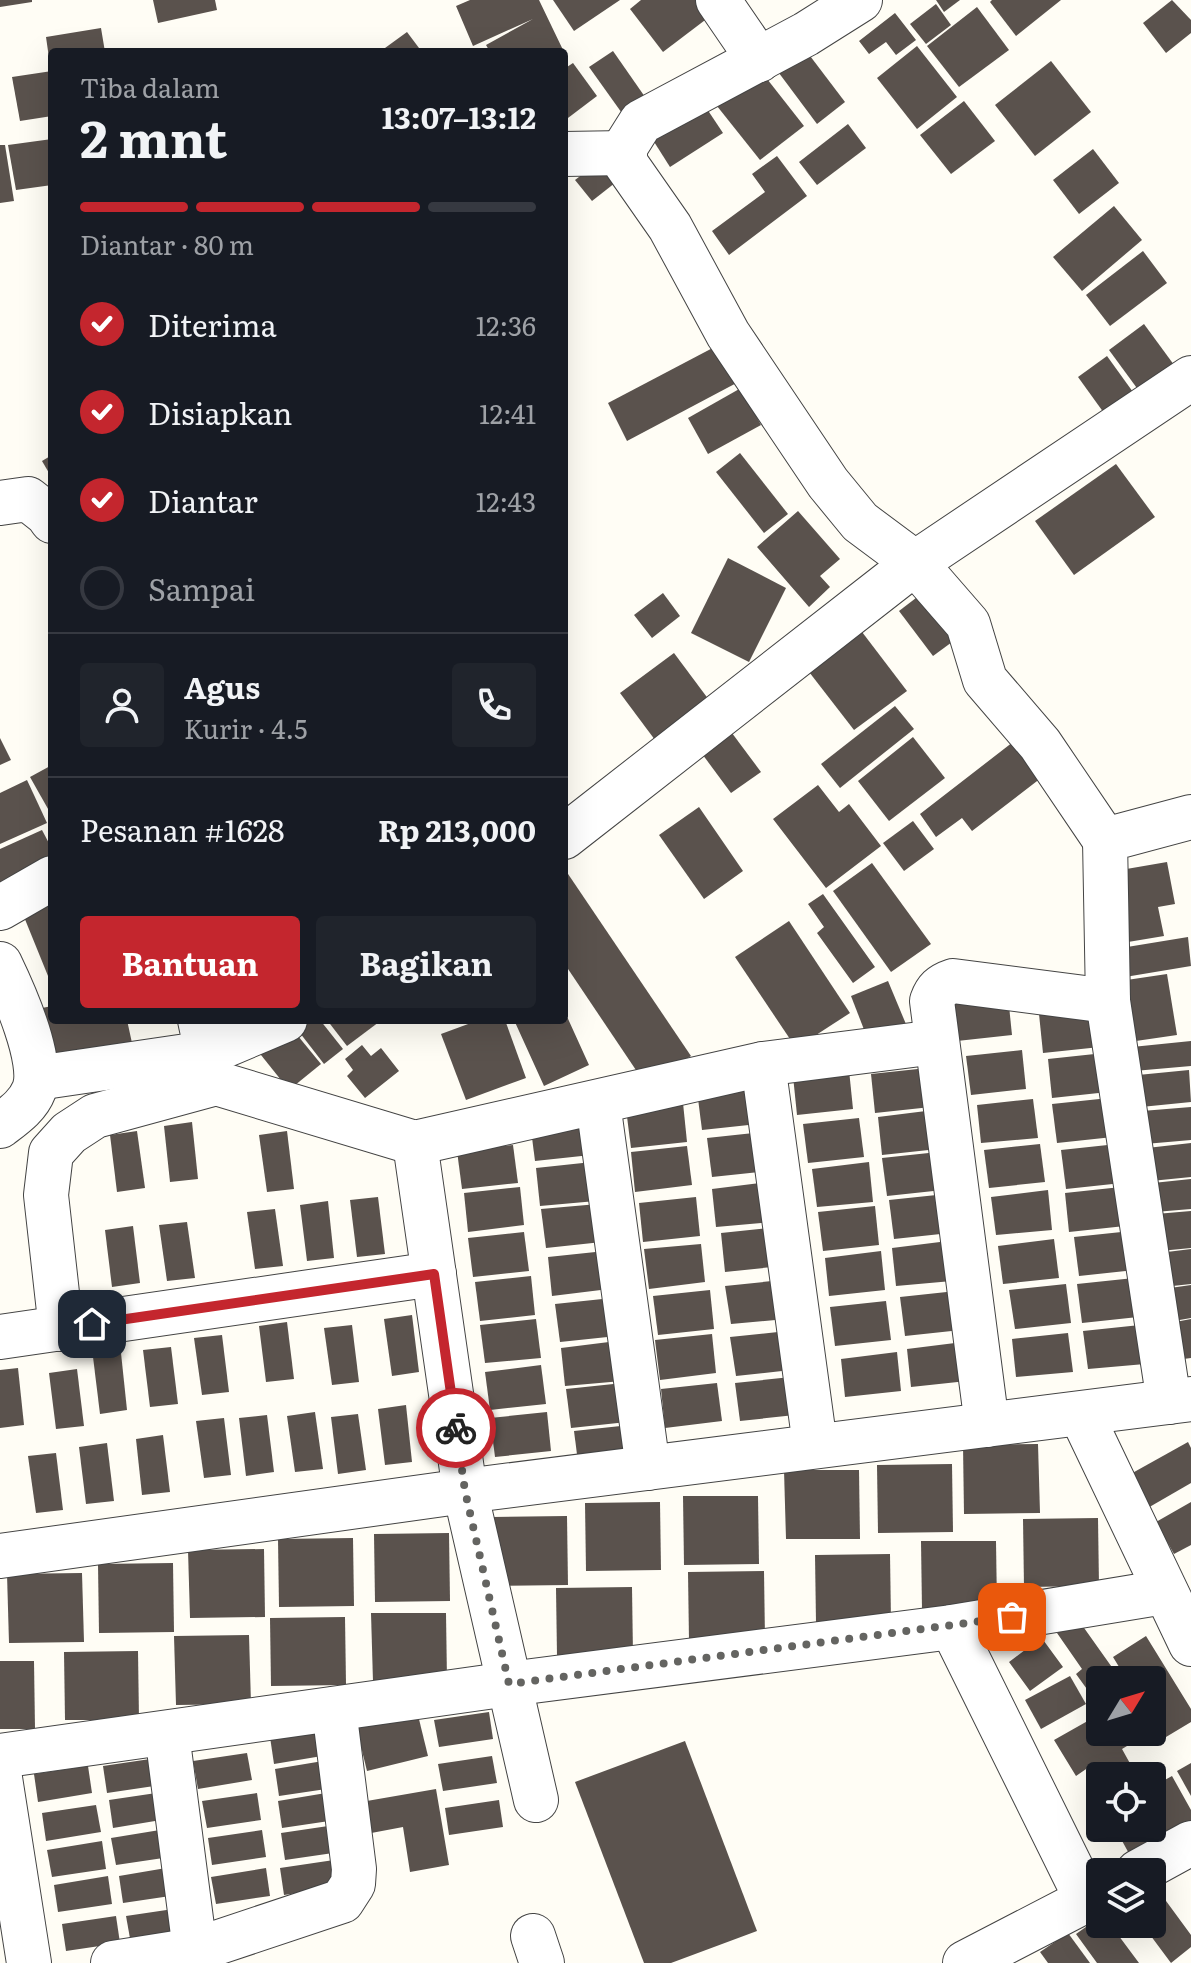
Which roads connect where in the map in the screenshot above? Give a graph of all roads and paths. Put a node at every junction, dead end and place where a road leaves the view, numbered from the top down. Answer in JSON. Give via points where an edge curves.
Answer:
{"nodes":[{"id":1,"x":718,"y":0,"type":"edge"},
{"id":2,"x":860,"y":0,"type":"edge"},
{"id":3,"x":759,"y":60,"type":"junction"},
{"id":4,"x":625,"y":153,"type":"junction"},
{"id":5,"x":568,"y":154,"type":"edge"},
{"id":6,"x":1191,"y":378,"type":"edge"},
{"id":7,"x":0,"y":503,"type":"edge"},
{"id":8,"x":48,"y":515,"type":"edge"},
{"id":9,"x":915,"y":563,"type":"junction"},
{"id":10,"x":1191,"y":817,"type":"edge"},
{"id":11,"x":568,"y":834,"type":"edge"},
{"id":12,"x":1105,"y":840,"type":"junction"},
{"id":13,"x":48,"y":880,"type":"edge"},
{"id":14,"x":0,"y":908,"type":"edge"},
{"id":15,"x":0,"y":964,"type":"edge"},
{"id":16,"x":1108,"y":1001,"type":"junction"},
{"id":17,"x":265,"y":1024,"type":"edge"},
{"id":18,"x":204,"y":1036,"type":"edge"},
{"id":19,"x":936,"y":1042,"type":"junction"},
{"id":20,"x":763,"y":1064,"type":"junction"},
{"id":21,"x":37,"y":1078,"type":"junction"},
{"id":22,"x":598,"y":1103,"type":"junction"},
{"id":23,"x":0,"y":1126,"type":"edge"},
{"id":24,"x":415,"y":1143,"type":"junction"},
{"id":25,"x":434,"y":1274,"type":"junction"},
{"id":26,"x":61,"y":1329,"type":"junction"},
{"id":27,"x":0,"y":1337,"type":"edge"},
{"id":28,"x":1180,"y":1400,"type":"edge"},
{"id":29,"x":1081,"y":1414,"type":"junction"},
{"id":30,"x":987,"y":1425,"type":"junction"},
{"id":31,"x":815,"y":1445,"type":"junction"},
{"id":32,"x":648,"y":1468,"type":"junction"},
{"id":33,"x":465,"y":1491,"type":"junction"},
{"id":34,"x":0,"y":1556,"type":"edge"},
{"id":35,"x":1164,"y":1592,"type":"junction"},
{"id":36,"x":952,"y":1627,"type":"junction"},
{"id":37,"x":1191,"y":1644,"type":"edge"},
{"id":38,"x":509,"y":1684,"type":"junction"},
{"id":39,"x":334,"y":1709,"type":"junction"},
{"id":40,"x":167,"y":1734,"type":"junction"},
{"id":41,"x":0,"y":1756,"type":"edge"},
{"id":42,"x":0,"y":1778,"type":"edge"},
{"id":43,"x":536,"y":1800,"type":"dead end"},
{"id":44,"x":1191,"y":1843,"type":"edge"},
{"id":45,"x":1164,"y":1858,"type":"edge"},
{"id":46,"x":1086,"y":1884,"type":"edge"},
{"id":47,"x":1086,"y":1901,"type":"edge"},
{"id":48,"x":195,"y":1950,"type":"junction"},
{"id":49,"x":29,"y":1963,"type":"edge"},
{"id":50,"x":113,"y":1963,"type":"edge"},
{"id":51,"x":965,"y":1963,"type":"edge"}],
"edges":[{"from":1,"to":3,"type":"street"},
{"from":2,"to":3,"type":"street"},
{"from":3,"to":4,"type":"street","via":[[641,122]]},
{"from":4,"to":5,"type":"street"},
{"from":4,"to":9,"type":"street","via":[[626,164],[670,227],[728,334],[828,483],[860,522]]},
{"from":6,"to":9,"type":"street"},
{"from":7,"to":8,"type":"street","via":[[28,499]]},
{"from":9,"to":11,"type":"street"},
{"from":9,"to":12,"type":"street","via":[[968,624],[985,680],[1040,744]]},
{"from":10,"to":12,"type":"street"},
{"from":12,"to":16,"type":"street"},
{"from":13,"to":14,"type":"street"},
{"from":15,"to":21,"type":"street","via":[[25,1024]]},
{"from":16,"to":19,"type":"street","via":[[953,981],[935,991],[932,1001]]},
{"from":16,"to":28,"type":"street"},
{"from":17,"to":18,"type":"street"},
{"from":18,"to":21,"type":"street"},
{"from":19,"to":20,"type":"street"},
{"from":19,"to":30,"type":"street"},
{"from":20,"to":22,"type":"street"},
{"from":20,"to":31,"type":"street"},
{"from":21,"to":23,"type":"street","via":[[31,1097]]},
{"from":22,"to":24,"type":"street"},
{"from":22,"to":32,"type":"street"},
{"from":24,"to":25,"type":"street"},
{"from":24,"to":26,"type":"street","via":[[216,1083],[95,1116],[51,1153],[46,1195]]},
{"from":25,"to":26,"type":"street"},
{"from":25,"to":33,"type":"street"},
{"from":26,"to":27,"type":"street"},
{"from":28,"to":29,"type":"street"},
{"from":29,"to":30,"type":"street"},
{"from":29,"to":35,"type":"street"},
{"from":30,"to":31,"type":"street"},
{"from":31,"to":32,"type":"street"},
{"from":32,"to":33,"type":"street"},
{"from":33,"to":34,"type":"street"},
{"from":33,"to":38,"type":"street"},
{"from":35,"to":36,"type":"street"},
{"from":35,"to":37,"type":"street"},
{"from":36,"to":38,"type":"street"},
{"from":36,"to":46,"type":"street"},
{"from":38,"to":39,"type":"street"},
{"from":38,"to":43,"type":"street"},
{"from":39,"to":40,"type":"street"},
{"from":39,"to":48,"type":"street","via":[[353,1884],[342,1901]]},
{"from":40,"to":41,"type":"street"},
{"from":40,"to":48,"type":"street"},
{"from":42,"to":49,"type":"street"},
{"from":44,"to":45,"type":"street"},
{"from":47,"to":51,"type":"street"},
{"from":48,"to":50,"type":"street"}]}
